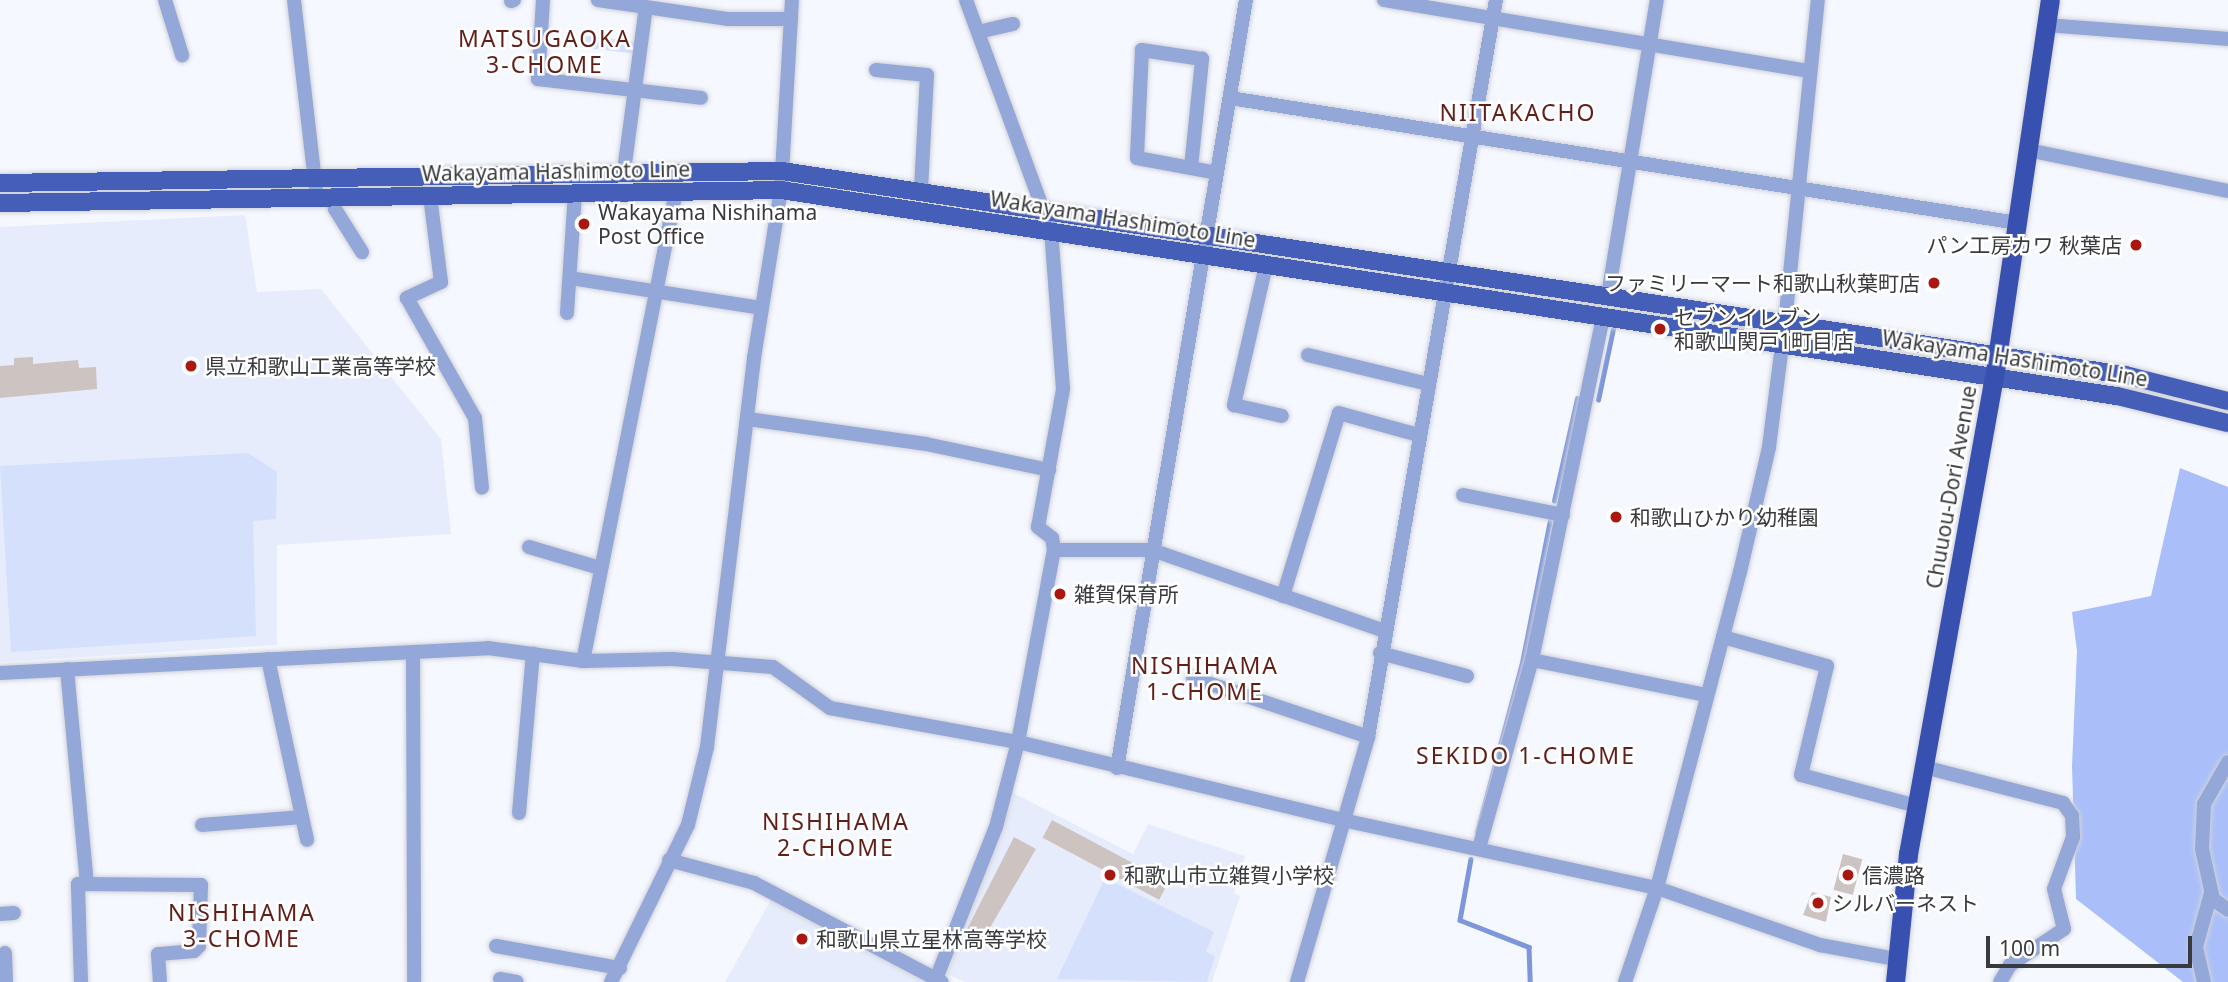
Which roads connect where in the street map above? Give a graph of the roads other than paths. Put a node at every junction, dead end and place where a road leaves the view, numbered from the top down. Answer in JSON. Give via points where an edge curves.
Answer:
{"nodes":[{"id":1,"x":164,"y":0,"type":"edge"},
{"id":2,"x":294,"y":0,"type":"edge"},
{"id":3,"x":543,"y":0,"type":"edge"},
{"id":4,"x":598,"y":0,"type":"edge"},
{"id":5,"x":792,"y":0,"type":"edge"},
{"id":6,"x":966,"y":0,"type":"edge"},
{"id":7,"x":1246,"y":0,"type":"edge"},
{"id":8,"x":1384,"y":0,"type":"edge"},
{"id":9,"x":1496,"y":0,"type":"edge"},
{"id":10,"x":1657,"y":0,"type":"edge"},
{"id":11,"x":1818,"y":0,"type":"edge"},
{"id":12,"x":2050,"y":0,"type":"edge"},
{"id":13,"x":646,"y":7,"type":"junction"},
{"id":14,"x":791,"y":19,"type":"junction"},
{"id":15,"x":1492,"y":20,"type":"junction"},
{"id":16,"x":1013,"y":24,"type":"dead end"},
{"id":17,"x":2046,"y":25,"type":"junction"},
{"id":18,"x":978,"y":32,"type":"junction"},
{"id":19,"x":2228,"y":39,"type":"edge"},
{"id":20,"x":1650,"y":46,"type":"junction"},
{"id":21,"x":182,"y":55,"type":"dead end"},
{"id":22,"x":876,"y":70,"type":"dead end"},
{"id":23,"x":1810,"y":71,"type":"junction"},
{"id":24,"x":636,"y":92,"type":"junction"},
{"id":25,"x":701,"y":98,"type":"dead end"},
{"id":26,"x":1230,"y":99,"type":"junction"},
{"id":27,"x":1471,"y":136,"type":"junction"},
{"id":28,"x":2028,"y":150,"type":"junction"},
{"id":29,"x":1632,"y":162,"type":"junction"},
{"id":30,"x":1191,"y":169,"type":"junction"},
{"id":31,"x":782,"y":171,"type":"junction"},
{"id":32,"x":624,"y":172,"type":"junction"},
{"id":33,"x":1217,"y":173,"type":"junction"},
{"id":34,"x":317,"y":178,"type":"junction"},
{"id":35,"x":0,"y":183,"type":"edge"},
{"id":36,"x":1798,"y":188,"type":"junction"},
{"id":37,"x":781,"y":190,"type":"junction"},
{"id":38,"x":676,"y":191,"type":"junction"},
{"id":39,"x":920,"y":191,"type":"junction"},
{"id":40,"x":2228,"y":191,"type":"edge"},
{"id":41,"x":575,"y":193,"type":"junction"},
{"id":42,"x":430,"y":196,"type":"junction"},
{"id":43,"x":325,"y":197,"type":"junction"},
{"id":44,"x":0,"y":203,"type":"edge"},
{"id":45,"x":1041,"y":207,"type":"junction"},
{"id":46,"x":2017,"y":223,"type":"junction"},
{"id":47,"x":1051,"y":231,"type":"junction"},
{"id":48,"x":1206,"y":234,"type":"junction"},
{"id":49,"x":362,"y":252,"type":"dead end"},
{"id":50,"x":1203,"y":255,"type":"junction"},
{"id":51,"x":1266,"y":265,"type":"junction"},
{"id":52,"x":1448,"y":272,"type":"junction"},
{"id":53,"x":570,"y":278,"type":"junction"},
{"id":54,"x":1444,"y":290,"type":"junction"},
{"id":55,"x":658,"y":291,"type":"junction"},
{"id":56,"x":1608,"y":295,"type":"junction"},
{"id":57,"x":762,"y":308,"type":"junction"},
{"id":58,"x":568,"y":313,"type":"dead end"},
{"id":59,"x":1603,"y":317,"type":"junction"},
{"id":60,"x":1785,"y":323,"type":"junction"},
{"id":61,"x":1782,"y":345,"type":"junction"},
{"id":62,"x":1308,"y":355,"type":"dead end"},
{"id":63,"x":1998,"y":356,"type":"junction"},
{"id":64,"x":1994,"y":378,"type":"junction"},
{"id":65,"x":1427,"y":384,"type":"junction"},
{"id":66,"x":2228,"y":399,"type":"edge"},
{"id":67,"x":1282,"y":416,"type":"dead end"},
{"id":68,"x":748,"y":419,"type":"junction"},
{"id":69,"x":2225,"y":422,"type":"edge"},
{"id":70,"x":1419,"y":435,"type":"junction"},
{"id":71,"x":1049,"y":470,"type":"junction"},
{"id":72,"x":482,"y":488,"type":"dead end"},
{"id":73,"x":1463,"y":495,"type":"dead end"},
{"id":74,"x":1563,"y":515,"type":"junction"},
{"id":75,"x":529,"y":547,"type":"dead end"},
{"id":76,"x":1054,"y":550,"type":"junction"},
{"id":77,"x":1152,"y":550,"type":"junction"},
{"id":78,"x":600,"y":568,"type":"junction"},
{"id":79,"x":1283,"y":596,"type":"junction"},
{"id":80,"x":1384,"y":631,"type":"junction"},
{"id":81,"x":1723,"y":637,"type":"junction"},
{"id":82,"x":412,"y":652,"type":"junction"},
{"id":83,"x":1380,"y":653,"type":"junction"},
{"id":84,"x":533,"y":654,"type":"junction"},
{"id":85,"x":268,"y":659,"type":"junction"},
{"id":86,"x":1532,"y":660,"type":"junction"},
{"id":87,"x":583,"y":661,"type":"junction"},
{"id":88,"x":721,"y":664,"type":"junction"},
{"id":89,"x":68,"y":668,"type":"junction"},
{"id":90,"x":0,"y":673,"type":"edge"},
{"id":91,"x":1467,"y":676,"type":"dead end"},
{"id":92,"x":1193,"y":678,"type":"dead end"},
{"id":93,"x":1706,"y":695,"type":"junction"},
{"id":94,"x":1368,"y":737,"type":"junction"},
{"id":95,"x":1018,"y":741,"type":"junction"},
{"id":96,"x":2228,"y":762,"type":"edge"},
{"id":97,"x":1924,"y":767,"type":"junction"},
{"id":98,"x":1117,"y":768,"type":"junction"},
{"id":99,"x":1917,"y":806,"type":"junction"},
{"id":100,"x":519,"y":813,"type":"dead end"},
{"id":101,"x":302,"y":817,"type":"junction"},
{"id":102,"x":1347,"y":821,"type":"junction"},
{"id":103,"x":202,"y":825,"type":"dead end"},
{"id":104,"x":307,"y":840,"type":"dead end"},
{"id":105,"x":1479,"y":848,"type":"junction"},
{"id":106,"x":669,"y":860,"type":"junction"},
{"id":107,"x":88,"y":884,"type":"junction"},
{"id":108,"x":1657,"y":888,"type":"junction"},
{"id":109,"x":2211,"y":893,"type":"junction"},
{"id":110,"x":2228,"y":909,"type":"edge"},
{"id":111,"x":496,"y":946,"type":"dead end"},
{"id":112,"x":5,"y":953,"type":"dead end"},
{"id":113,"x":1895,"y":960,"type":"junction"},
{"id":114,"x":620,"y":968,"type":"junction"},
{"id":115,"x":500,"y":979,"type":"dead end"},
{"id":116,"x":939,"y":981,"type":"edge"},
{"id":117,"x":6,"y":982,"type":"edge"},
{"id":118,"x":81,"y":982,"type":"edge"},
{"id":119,"x":160,"y":982,"type":"edge"},
{"id":120,"x":414,"y":982,"type":"edge"},
{"id":121,"x":517,"y":982,"type":"edge"},
{"id":122,"x":611,"y":982,"type":"edge"},
{"id":123,"x":1297,"y":982,"type":"edge"},
{"id":124,"x":1625,"y":982,"type":"edge"},
{"id":125,"x":1895,"y":982,"type":"edge"},
{"id":126,"x":2000,"y":982,"type":"edge"},
{"id":127,"x":2204,"y":982,"type":"edge"}],
"edges":[{"from":1,"to":21,"type":"street"},
{"from":2,"to":34,"type":"street","via":[[306,127]]},
{"from":3,"to":24,"type":"street","via":[[538,79]]},
{"from":4,"to":13,"type":"street"},
{"from":5,"to":14,"type":"street"},
{"from":6,"to":18,"type":"street"},
{"from":7,"to":26,"type":"street"},
{"from":8,"to":15,"type":"street"},
{"from":9,"to":15,"type":"street"},
{"from":10,"to":20,"type":"street"},
{"from":11,"to":23,"type":"street"},
{"from":12,"to":17,"type":"highway","name":"Chuuou-Dori Avenue"},
{"from":13,"to":14,"type":"street","via":[[729,19]]},
{"from":13,"to":24,"type":"street"},
{"from":14,"to":31,"type":"street"},
{"from":15,"to":20,"type":"street"},
{"from":15,"to":27,"type":"street"},
{"from":16,"to":18,"type":"street"},
{"from":17,"to":19,"type":"street"},
{"from":17,"to":28,"type":"highway","name":"Chuuou-Dori Avenue"},
{"from":18,"to":45,"type":"street"},
{"from":20,"to":23,"type":"street"},
{"from":20,"to":29,"type":"street"},
{"from":22,"to":39,"type":"street","via":[[927,75]]},
{"from":23,"to":36,"type":"street"},
{"from":24,"to":25,"type":"street"},
{"from":24,"to":32,"type":"street"},
{"from":26,"to":27,"type":"street"},
{"from":26,"to":33,"type":"street"},
{"from":27,"to":29,"type":"street"},
{"from":27,"to":52,"type":"street"},
{"from":28,"to":40,"type":"street"},
{"from":28,"to":46,"type":"highway","name":"Chuuou-Dori Avenue"},
{"from":29,"to":36,"type":"street"},
{"from":29,"to":56,"type":"street"},
{"from":30,"to":30,"type":"street","via":[[1137,158],[1142,50],[1202,59]]},
{"from":30,"to":33,"type":"street"},
{"from":31,"to":32,"type":"main road","name":"Wakayama Hashimoto Line"},
{"from":31,"to":37,"type":"street"},
{"from":31,"to":39,"type":"main road","name":"Wakayama Hashimoto Line"},
{"from":32,"to":34,"type":"main road","name":"Wakayama Hashimoto Line"},
{"from":33,"to":48,"type":"street"},
{"from":34,"to":35,"type":"main road","name":"Wakayama Hashimoto Line"},
{"from":34,"to":43,"type":"street"},
{"from":36,"to":46,"type":"street"},
{"from":36,"to":60,"type":"street"},
{"from":37,"to":38,"type":"main road","name":"Wakayama Hashimoto Line"},
{"from":37,"to":47,"type":"main road","name":"Wakayama Hashimoto Line"},
{"from":37,"to":57,"type":"street"},
{"from":38,"to":41,"type":"main road","name":"Wakayama Hashimoto Line"},
{"from":38,"to":55,"type":"street"},
{"from":39,"to":45,"type":"main road","name":"Wakayama Hashimoto Line"},
{"from":41,"to":42,"type":"main road","name":"Wakayama Hashimoto Line"},
{"from":41,"to":53,"type":"street"},
{"from":42,"to":43,"type":"main road","name":"Wakayama Hashimoto Line"},
{"from":42,"to":72,"type":"street","via":[[441,282],[407,298],[475,418]]},
{"from":43,"to":44,"type":"main road","name":"Wakayama Hashimoto Line"},
{"from":43,"to":49,"type":"street"},
{"from":45,"to":47,"type":"street"},
{"from":45,"to":48,"type":"main road","name":"Wakayama Hashimoto Line"},
{"from":46,"to":63,"type":"highway","name":"Chuuou-Dori Avenue"},
{"from":47,"to":50,"type":"main road","name":"Wakayama Hashimoto Line"},
{"from":47,"to":71,"type":"street","via":[[1063,389]]},
{"from":48,"to":50,"type":"street"},
{"from":48,"to":52,"type":"main road","name":"Wakayama Hashimoto Line"},
{"from":50,"to":51,"type":"main road","name":"Wakayama Hashimoto Line"},
{"from":50,"to":77,"type":"street"},
{"from":51,"to":54,"type":"main road","name":"Wakayama Hashimoto Line"},
{"from":51,"to":67,"type":"street","via":[[1234,405]]},
{"from":52,"to":54,"type":"street"},
{"from":52,"to":56,"type":"main road","name":"Wakayama Hashimoto Line"},
{"from":53,"to":55,"type":"street"},
{"from":53,"to":58,"type":"street"},
{"from":54,"to":59,"type":"main road","name":"Wakayama Hashimoto Line"},
{"from":54,"to":65,"type":"street"},
{"from":55,"to":57,"type":"street"},
{"from":55,"to":78,"type":"street"},
{"from":56,"to":60,"type":"main road","name":"Wakayama Hashimoto Line"},
{"from":57,"to":68,"type":"street"},
{"from":59,"to":61,"type":"main road","name":"Wakayama Hashimoto Line"},
{"from":59,"to":74,"type":"street"},
{"from":60,"to":63,"type":"main road","name":"Wakayama Hashimoto Line"},
{"from":61,"to":64,"type":"main road","name":"Wakayama Hashimoto Line"},
{"from":61,"to":81,"type":"street","via":[[1769,447]]},
{"from":62,"to":65,"type":"street"},
{"from":63,"to":64,"type":"highway","name":"Chuuou-Dori Avenue"},
{"from":63,"to":66,"type":"main road","name":"Wakayama Hashimoto Line","via":[[2125,375]]},
{"from":64,"to":69,"type":"main road","name":"Wakayama Hashimoto Line","via":[[2117,396]]},
{"from":64,"to":97,"type":"highway","name":"Chuuou-Dori Avenue"},
{"from":65,"to":70,"type":"street"},
{"from":66,"to":69,"type":"street"},
{"from":68,"to":71,"type":"street","via":[[926,444]]},
{"from":68,"to":88,"type":"street"},
{"from":70,"to":79,"type":"street","via":[[1339,413]]},
{"from":70,"to":80,"type":"street"},
{"from":71,"to":76,"type":"street","via":[[1038,527],[1052,538]]},
{"from":73,"to":74,"type":"street"},
{"from":74,"to":86,"type":"street"},
{"from":75,"to":78,"type":"street"},
{"from":76,"to":77,"type":"street"},
{"from":76,"to":95,"type":"street"},
{"from":77,"to":79,"type":"street"},
{"from":77,"to":98,"type":"street"},
{"from":78,"to":87,"type":"street"},
{"from":79,"to":80,"type":"street"},
{"from":80,"to":83,"type":"street"},
{"from":81,"to":93,"type":"street"},
{"from":81,"to":99,"type":"street","via":[[1827,666],[1801,775]]},
{"from":82,"to":84,"type":"street","via":[[488,648]]},
{"from":82,"to":85,"type":"street"},
{"from":82,"to":120,"type":"street"},
{"from":83,"to":91,"type":"street"},
{"from":83,"to":94,"type":"street"},
{"from":84,"to":87,"type":"street"},
{"from":84,"to":100,"type":"street"},
{"from":85,"to":89,"type":"street"},
{"from":85,"to":101,"type":"street"},
{"from":86,"to":93,"type":"street"},
{"from":86,"to":105,"type":"street"},
{"from":87,"to":88,"type":"street"},
{"from":88,"to":95,"type":"street","via":[[783,671],[830,708]]},
{"from":88,"to":106,"type":"street","via":[[688,825]]},
{"from":89,"to":90,"type":"street"},
{"from":89,"to":107,"type":"street"},
{"from":92,"to":94,"type":"street"},
{"from":93,"to":108,"type":"street"},
{"from":94,"to":102,"type":"street"},
{"from":95,"to":98,"type":"street"},
{"from":95,"to":116,"type":"street","via":[[996,827]]},
{"from":96,"to":109,"type":"street","via":[[2204,804],[2202,849]]},
{"from":97,"to":99,"type":"highway","name":"Chuuou-Dori Avenue"},
{"from":97,"to":126,"type":"street","via":[[2063,803],[2072,816],[2073,836],[2055,881],[2064,929],[2010,965]]},
{"from":98,"to":102,"type":"street"},
{"from":99,"to":113,"type":"highway","name":"Chuuou-Dori Avenue"},
{"from":101,"to":103,"type":"street"},
{"from":101,"to":104,"type":"street"},
{"from":102,"to":105,"type":"street"},
{"from":102,"to":123,"type":"street"},
{"from":105,"to":108,"type":"street"},
{"from":106,"to":114,"type":"street"},
{"from":106,"to":116,"type":"street","via":[[754,883]]},
{"from":107,"to":118,"type":"street","via":[[78,884]]},
{"from":107,"to":119,"type":"street","via":[[201,885],[199,946],[194,951],[158,954]]},
{"from":108,"to":113,"type":"street","via":[[1807,941]]},
{"from":108,"to":124,"type":"street"},
{"from":109,"to":110,"type":"street"},
{"from":109,"to":127,"type":"street","via":[[2196,947]]},
{"from":111,"to":114,"type":"street"},
{"from":112,"to":117,"type":"street"},
{"from":113,"to":125,"type":"highway","name":"Chuuou-Dori Avenue"},
{"from":114,"to":122,"type":"street"},
{"from":115,"to":121,"type":"street"}]}
